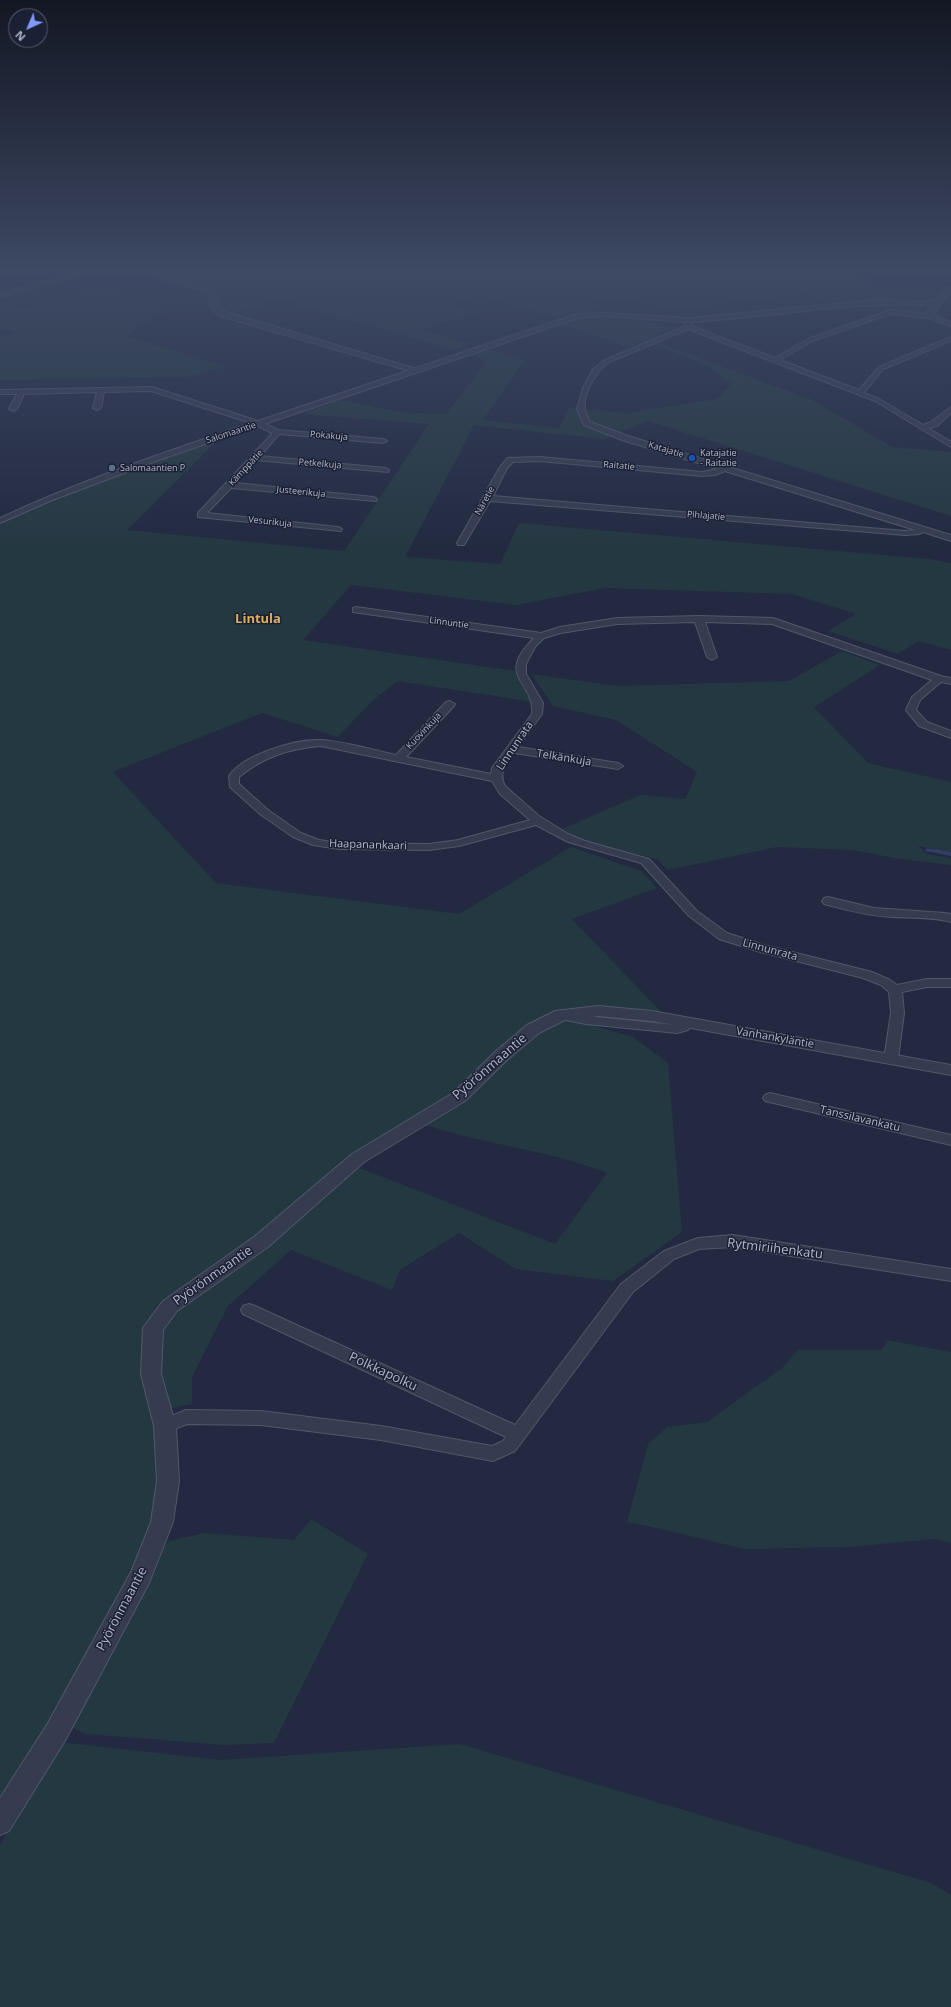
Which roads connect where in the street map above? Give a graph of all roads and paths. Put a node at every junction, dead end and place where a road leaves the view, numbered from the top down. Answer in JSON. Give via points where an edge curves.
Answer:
{"nodes":[{"id":1,"x":411,"y":369,"type":"edge"},
{"id":2,"x":420,"y":369,"type":"edge"},
{"id":3,"x":596,"y":369,"type":"edge"},
{"id":4,"x":799,"y":369,"type":"edge"},
{"id":5,"x":880,"y":369,"type":"edge"},
{"id":6,"x":416,"y":370,"type":"junction"},
{"id":7,"x":101,"y":390,"type":"junction"},
{"id":8,"x":0,"y":392,"type":"edge"},
{"id":9,"x":22,"y":392,"type":"junction"},
{"id":10,"x":861,"y":392,"type":"junction"},
{"id":11,"x":97,"y":408,"type":"dead end"},
{"id":12,"x":951,"y":409,"type":"edge"},
{"id":13,"x":13,"y":410,"type":"dead end"},
{"id":14,"x":260,"y":424,"type":"junction"},
{"id":15,"x":923,"y":427,"type":"junction"},
{"id":16,"x":276,"y":432,"type":"junction"},
{"id":17,"x":383,"y":441,"type":"dead end"},
{"id":18,"x":951,"y":445,"type":"edge"},
{"id":19,"x":255,"y":458,"type":"junction"},
{"id":20,"x":511,"y":460,"type":"joint"},
{"id":21,"x":726,"y":468,"type":"junction"},
{"id":22,"x":385,"y":470,"type":"dead end"},
{"id":23,"x":229,"y":485,"type":"junction"},
{"id":24,"x":488,"y":498,"type":"junction"},
{"id":25,"x":373,"y":499,"type":"dead end"},
{"id":26,"x":201,"y":515,"type":"joint"},
{"id":27,"x":0,"y":521,"type":"edge"},
{"id":28,"x":338,"y":529,"type":"dead end"},
{"id":29,"x":924,"y":530,"type":"junction"},
{"id":30,"x":951,"y":538,"type":"edge"},
{"id":31,"x":461,"y":543,"type":"dead end"},
{"id":32,"x":356,"y":610,"type":"dead end"},
{"id":33,"x":699,"y":619,"type":"junction"},
{"id":34,"x":541,"y":636,"type":"junction"},
{"id":35,"x":712,"y":657,"type":"dead end"},
{"id":36,"x":939,"y":679,"type":"junction"},
{"id":37,"x":951,"y":681,"type":"edge"},
{"id":38,"x":450,"y":704,"type":"dead end"},
{"id":39,"x":951,"y":735,"type":"edge"},
{"id":40,"x":511,"y":749,"type":"junction"},
{"id":41,"x":398,"y":759,"type":"junction"},
{"id":42,"x":618,"y":766,"type":"dead end"},
{"id":43,"x":495,"y":778,"type":"junction"},
{"id":44,"x":537,"y":821,"type":"junction"},
{"id":45,"x":828,"y":901,"type":"dead end"},
{"id":46,"x":951,"y":918,"type":"edge"},
{"id":47,"x":951,"y":983,"type":"edge"},
{"id":48,"x":895,"y":989,"type":"junction"},
{"id":49,"x":598,"y":1012,"type":"joint"},
{"id":50,"x":561,"y":1015,"type":"junction"},
{"id":51,"x":686,"y":1022,"type":"junction"},
{"id":52,"x":891,"y":1059,"type":"junction"},
{"id":53,"x":951,"y":1070,"type":"edge"},
{"id":54,"x":770,"y":1098,"type":"dead end"},
{"id":55,"x":951,"y":1140,"type":"edge"},
{"id":56,"x":951,"y":1275,"type":"edge"},
{"id":57,"x":249,"y":1310,"type":"dead end"},
{"id":58,"x":165,"y":1426,"type":"junction"},
{"id":59,"x":517,"y":1434,"type":"junction"},
{"id":60,"x":0,"y":1822,"type":"edge"}],
"edges":[{"from":1,"to":6,"type":"street"},
{"from":2,"to":6,"type":"street","name":"Salomaantie"},
{"from":3,"to":21,"type":"street","name":"Katajatie","via":[[590,376],[583,397],[582,412],[587,423],[615,435]]},
{"from":4,"to":10,"type":"street"},
{"from":5,"to":10,"type":"street"},
{"from":6,"to":14,"type":"street","name":"Salomaantie"},
{"from":7,"to":9,"type":"street"},
{"from":7,"to":11,"type":"street"},
{"from":7,"to":14,"type":"street","via":[[152,389]]},
{"from":8,"to":9,"type":"street"},
{"from":9,"to":13,"type":"street"},
{"from":10,"to":15,"type":"street"},
{"from":12,"to":15,"type":"street","via":[[934,424]]},
{"from":14,"to":16,"type":"street"},
{"from":14,"to":27,"type":"street","name":"Salomaantie","via":[[153,459],[46,499]]},
{"from":15,"to":18,"type":"street"},
{"from":16,"to":17,"type":"street","name":"Pokakuja"},
{"from":16,"to":19,"type":"street","name":"Kämppätie"},
{"from":19,"to":22,"type":"street","name":"Petkelkuja"},
{"from":19,"to":23,"type":"street","name":"Kämppätie"},
{"from":20,"to":21,"type":"street","name":"Raitatie","via":[[540,459],[702,474],[715,473]]},
{"from":20,"to":24,"type":"street","name":"Näretie","via":[[504,467]]},
{"from":21,"to":29,"type":"street","name":"Katajatie"},
{"from":23,"to":25,"type":"street","name":"Justeerikuja"},
{"from":23,"to":26,"type":"street","name":"Kämppätie"},
{"from":24,"to":29,"type":"street","name":"Pihlajatie","via":[[906,533]]},
{"from":24,"to":31,"type":"street","name":"Näretie"},
{"from":26,"to":28,"type":"street","name":"Vesurikuja"},
{"from":29,"to":30,"type":"street","name":"Katajatie"},
{"from":32,"to":34,"type":"street","name":"Linnuntie"},
{"from":33,"to":34,"type":"street","via":[[617,621],[560,630]]},
{"from":33,"to":35,"type":"street"},
{"from":33,"to":36,"type":"street","via":[[773,621]]},
{"from":34,"to":40,"type":"street","name":"Linnunrata","via":[[531,646],[522,664],[521,674],[538,703],[537,714]]},
{"from":36,"to":37,"type":"street"},
{"from":36,"to":39,"type":"street","via":[[916,699],[911,710],[922,724]]},
{"from":38,"to":41,"type":"street","name":"Kuovinkuja"},
{"from":40,"to":42,"type":"street","name":"Telkänkuja"},
{"from":40,"to":43,"type":"street","name":"Linnunrata","via":[[497,768]]},
{"from":41,"to":43,"type":"street","name":"Haapanankaari"},
{"from":41,"to":44,"type":"street","name":"Haapanankaari","via":[[321,743],[303,744],[265,756],[244,766],[234,776],[234,785],[264,812],[296,835],[317,843],[339,846],[429,847],[459,843]]},
{"from":43,"to":44,"type":"street","name":"Linnunrata","via":[[500,787]]},
{"from":44,"to":48,"type":"street","name":"Linnunrata","via":[[572,840],[645,861],[704,923],[723,936],[745,945],[882,979]]},
{"from":45,"to":46,"type":"street","via":[[900,914],[939,914]]},
{"from":47,"to":48,"type":"street","via":[[927,983]]},
{"from":48,"to":52,"type":"street","via":[[898,1001]]},
{"from":49,"to":50,"type":"street","name":"Pyörönmaantie"},
{"from":49,"to":51,"type":"street","name":"Vanhankyläntie","via":[[652,1016]]},
{"from":50,"to":51,"type":"street","via":[[677,1029],[683,1027]]},
{"from":50,"to":58,"type":"street","name":"Pyörönmaantie","via":[[533,1029],[459,1097],[358,1158],[261,1242],[170,1306],[153,1328],[151,1374]]},
{"from":51,"to":52,"type":"street","name":"Vanhankyläntie"},
{"from":52,"to":53,"type":"street","name":"Vanhankyläntie"},
{"from":54,"to":55,"type":"street","name":"Tanssilavankatu"},
{"from":56,"to":59,"type":"street","name":"Rytmiriihenkatu","via":[[733,1241],[698,1244],[669,1255],[627,1288]]},
{"from":57,"to":59,"type":"street","name":"Polkkapolku"},
{"from":58,"to":59,"type":"street","name":"Rytmiriihenkatu","via":[[186,1417],[261,1418],[381,1433],[493,1454],[509,1446]]},
{"from":58,"to":60,"type":"street","name":"Pyörönmaantie","via":[[168,1481],[162,1522],[141,1576],[56,1731]]}]}
